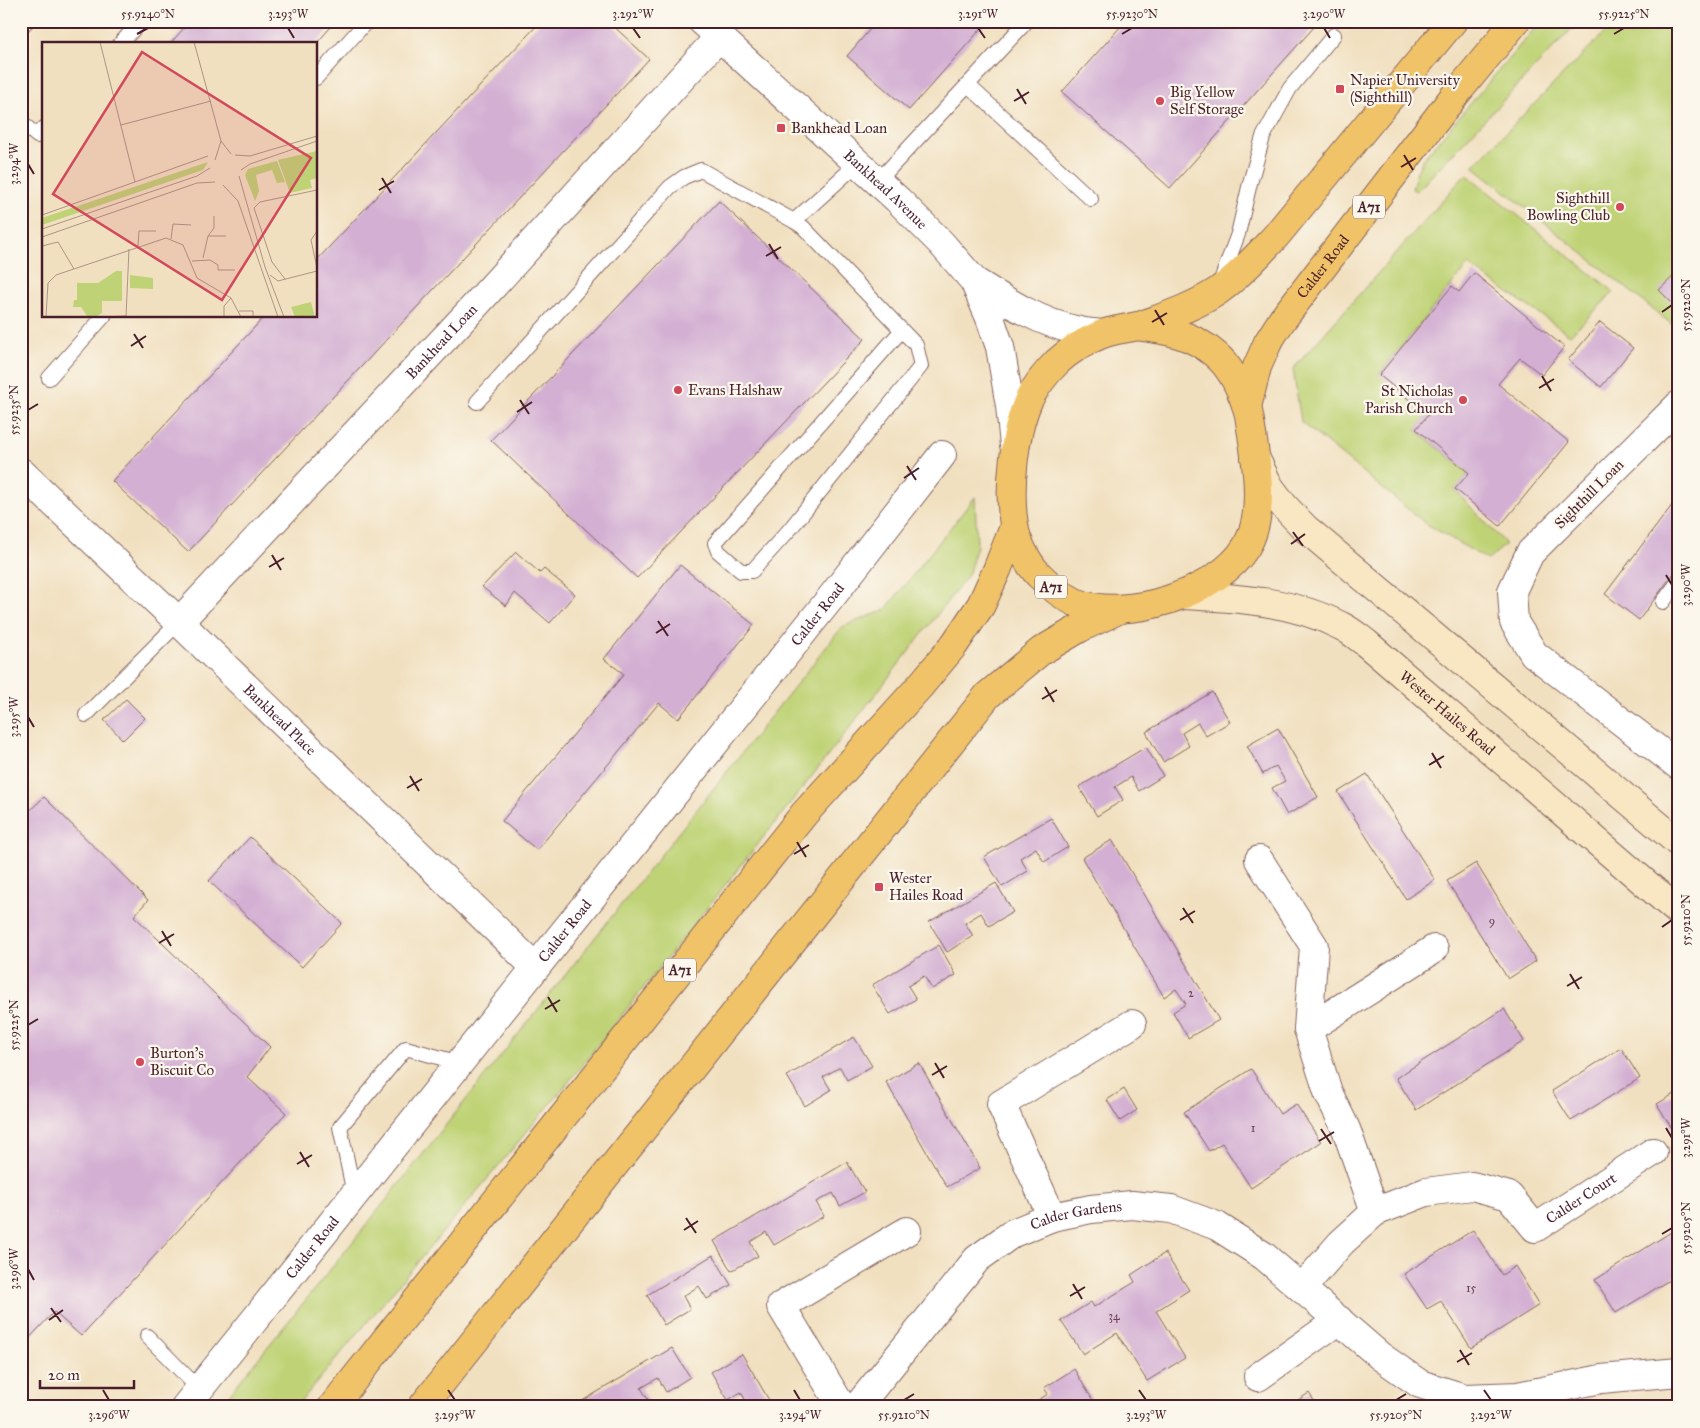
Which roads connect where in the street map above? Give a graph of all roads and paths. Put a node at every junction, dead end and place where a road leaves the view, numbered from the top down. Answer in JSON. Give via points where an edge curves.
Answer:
{"nodes":[{"id":1,"x":27,"y":21,"type":"edge"},
{"id":2,"x":141,"y":21,"type":"edge"},
{"id":3,"x":367,"y":21,"type":"edge"},
{"id":4,"x":1027,"y":21,"type":"edge"},
{"id":5,"x":1453,"y":21,"type":"edge"},
{"id":6,"x":1516,"y":21,"type":"edge"},
{"id":7,"x":21,"y":28,"type":"edge"},
{"id":8,"x":710,"y":29,"type":"edge"},
{"id":9,"x":1334,"y":35,"type":"dead end"},
{"id":10,"x":122,"y":42,"type":"edge"},
{"id":11,"x":318,"y":76,"type":"edge"},
{"id":12,"x":968,"y":85,"type":"junction"},
{"id":13,"x":21,"y":122,"type":"edge"},
{"id":14,"x":42,"y":130,"type":"edge"},
{"id":15,"x":858,"y":163,"type":"junction"},
{"id":16,"x":878,"y":181,"type":"junction"},
{"id":17,"x":1091,"y":199,"type":"dead end"},
{"id":18,"x":794,"y":221,"type":"junction"},
{"id":19,"x":974,"y":281,"type":"junction"},
{"id":20,"x":1218,"y":291,"type":"junction"},
{"id":21,"x":102,"y":318,"type":"edge"},
{"id":22,"x":1138,"y":326,"type":"junction"},
{"id":23,"x":901,"y":330,"type":"junction"},
{"id":24,"x":1102,"y":334,"type":"junction"},
{"id":25,"x":49,"y":378,"type":"dead end"},
{"id":26,"x":477,"y":402,"type":"dead end"},
{"id":27,"x":1679,"y":405,"type":"edge"},
{"id":28,"x":1247,"y":407,"type":"junction"},
{"id":29,"x":1014,"y":454,"type":"junction"},
{"id":30,"x":942,"y":455,"type":"dead end"},
{"id":31,"x":1255,"y":457,"type":"junction"},
{"id":32,"x":21,"y":472,"type":"edge"},
{"id":33,"x":1014,"y":527,"type":"junction"},
{"id":34,"x":1679,"y":581,"type":"edge"},
{"id":35,"x":1180,"y":595,"type":"junction"},
{"id":36,"x":1662,"y":602,"type":"dead end"},
{"id":37,"x":1118,"y":610,"type":"junction"},
{"id":38,"x":179,"y":622,"type":"junction"},
{"id":39,"x":86,"y":715,"type":"dead end"},
{"id":40,"x":1679,"y":766,"type":"edge"},
{"id":41,"x":1679,"y":843,"type":"edge"},
{"id":42,"x":1259,"y":860,"type":"dead end"},
{"id":43,"x":1679,"y":912,"type":"edge"},
{"id":44,"x":1434,"y":949,"type":"dead end"},
{"id":45,"x":536,"y":967,"type":"junction"},
{"id":46,"x":1132,"y":1024,"type":"dead end"},
{"id":47,"x":1308,"y":1029,"type":"junction"},
{"id":48,"x":459,"y":1062,"type":"junction"},
{"id":49,"x":1652,"y":1152,"type":"dead end"},
{"id":50,"x":354,"y":1194,"type":"junction"},
{"id":51,"x":1375,"y":1212,"type":"junction"},
{"id":52,"x":1052,"y":1217,"type":"junction"},
{"id":53,"x":907,"y":1231,"type":"dead end"},
{"id":54,"x":1302,"y":1288,"type":"junction"},
{"id":55,"x":1339,"y":1320,"type":"junction"},
{"id":56,"x":147,"y":1336,"type":"dead end"},
{"id":57,"x":1679,"y":1372,"type":"edge"},
{"id":58,"x":1258,"y":1377,"type":"dead end"},
{"id":59,"x":192,"y":1398,"type":"edge"},
{"id":60,"x":332,"y":1407,"type":"edge"},
{"id":61,"x":422,"y":1407,"type":"edge"},
{"id":62,"x":842,"y":1407,"type":"edge"},
{"id":63,"x":857,"y":1407,"type":"edge"}],
"edges":[{"from":1,"to":7,"type":"lane"},
{"from":2,"to":10,"type":"lane"},
{"from":3,"to":11,"type":"lane"},
{"from":4,"to":12,"type":"lane"},
{"from":5,"to":20,"type":"main road","number":"A71","via":[[1275,237]]},
{"from":6,"to":28,"type":"main road","name":"Calder Road","number":"A71","via":[[1282,320],[1257,367]]},
{"from":8,"to":15,"type":"street","name":"Bankhead Avenue"},
{"from":8,"to":38,"type":"street","name":"Bankhead Loan","via":[[473,308]]},
{"from":9,"to":20,"type":"lane","via":[[1290,88],[1263,137],[1238,234]]},
{"from":12,"to":16,"type":"lane"},
{"from":12,"to":17,"type":"lane"},
{"from":13,"to":14,"type":"lane","via":[[36,136]]},
{"from":15,"to":16,"type":"street","name":"Bankhead Avenue"},
{"from":15,"to":18,"type":"lane"},
{"from":16,"to":19,"type":"street","name":"Bankhead Avenue","via":[[941,243]]},
{"from":18,"to":23,"type":"lane"},
{"from":18,"to":26,"type":"lane","via":[[701,170],[684,177],[670,187]]},
{"from":19,"to":24,"type":"street","name":"Bankhead Avenue","via":[[1048,322]]},
{"from":19,"to":29,"type":"street","name":"Bankhead Avenue","via":[[1000,347]]},
{"from":20,"to":22,"type":"main road","number":"A71","via":[[1190,306]]},
{"from":21,"to":25,"type":"lane"},
{"from":22,"to":24,"type":"main road","number":"A71"},
{"from":22,"to":28,"type":"main road","number":"A71","via":[[1168,330],[1195,339],[1217,356],[1233,376]]},
{"from":23,"to":23,"type":"lane","via":[[916,346],[921,366],[790,529],[752,571],[741,571],[718,551],[715,543]]},
{"from":24,"to":29,"type":"main road","number":"A71","via":[[1058,361],[1044,378],[1029,399]]},
{"from":27,"to":40,"type":"street","name":"Sighthill Loan","via":[[1530,553],[1512,591],[1514,622],[1534,654]]},
{"from":28,"to":31,"type":"main road","number":"A71"},
{"from":29,"to":33,"type":"main road","number":"A71","via":[[1011,488]]},
{"from":30,"to":45,"type":"street","name":"Calder Road"},
{"from":31,"to":35,"type":"main road","number":"A71","via":[[1258,499],[1254,529],[1246,547],[1232,565],[1212,580]]},
{"from":31,"to":41,"type":"main road","via":[[1269,486],[1306,528]]},
{"from":32,"to":38,"type":"street","name":"Bankhead Place"},
{"from":33,"to":37,"type":"main road","number":"A71","via":[[1035,570],[1053,589],[1075,602]]},
{"from":33,"to":60,"type":"main road","number":"A71","via":[[981,605],[954,646],[804,814]]},
{"from":34,"to":36,"type":"lane"},
{"from":35,"to":37,"type":"main road","number":"A71"},
{"from":35,"to":43,"type":"main road","name":"Wester Hailes Road","via":[[1278,604],[1310,612],[1342,626],[1366,643]]},
{"from":37,"to":61,"type":"main road","number":"A71","via":[[1041,650],[988,695]]},
{"from":38,"to":39,"type":"lane"},
{"from":38,"to":45,"type":"street","name":"Bankhead Place"},
{"from":42,"to":47,"type":"street","via":[[1314,946]]},
{"from":44,"to":47,"type":"street"},
{"from":45,"to":48,"type":"street","name":"Calder Road"},
{"from":46,"to":52,"type":"street","via":[[1001,1104]]},
{"from":47,"to":51,"type":"street","via":[[1328,1092],[1346,1129]]},
{"from":48,"to":50,"type":"street","name":"Calder Road"},
{"from":48,"to":50,"type":"lane","via":[[406,1048],[340,1126]]},
{"from":49,"to":51,"type":"street","name":"Calder Court","via":[[1535,1228],[1509,1196],[1472,1186],[1426,1192]]},
{"from":50,"to":59,"type":"street","name":"Calder Road"},
{"from":51,"to":54,"type":"street","name":"Calder Court","via":[[1341,1243]]},
{"from":52,"to":54,"type":"street","name":"Calder Gardens","via":[[1132,1205],[1171,1209],[1217,1226],[1264,1256]]},
{"from":52,"to":63,"type":"street","name":"Calder Gardens","via":[[1013,1233],[978,1259]]},
{"from":53,"to":62,"type":"street","via":[[781,1306]]},
{"from":54,"to":55,"type":"street","name":"Calder Gardens"},
{"from":55,"to":57,"type":"street","name":"Calder Gardens","via":[[1380,1356],[1420,1384],[1465,1398],[1518,1396],[1601,1379]]},
{"from":55,"to":58,"type":"street"},
{"from":56,"to":59,"type":"lane"}]}
